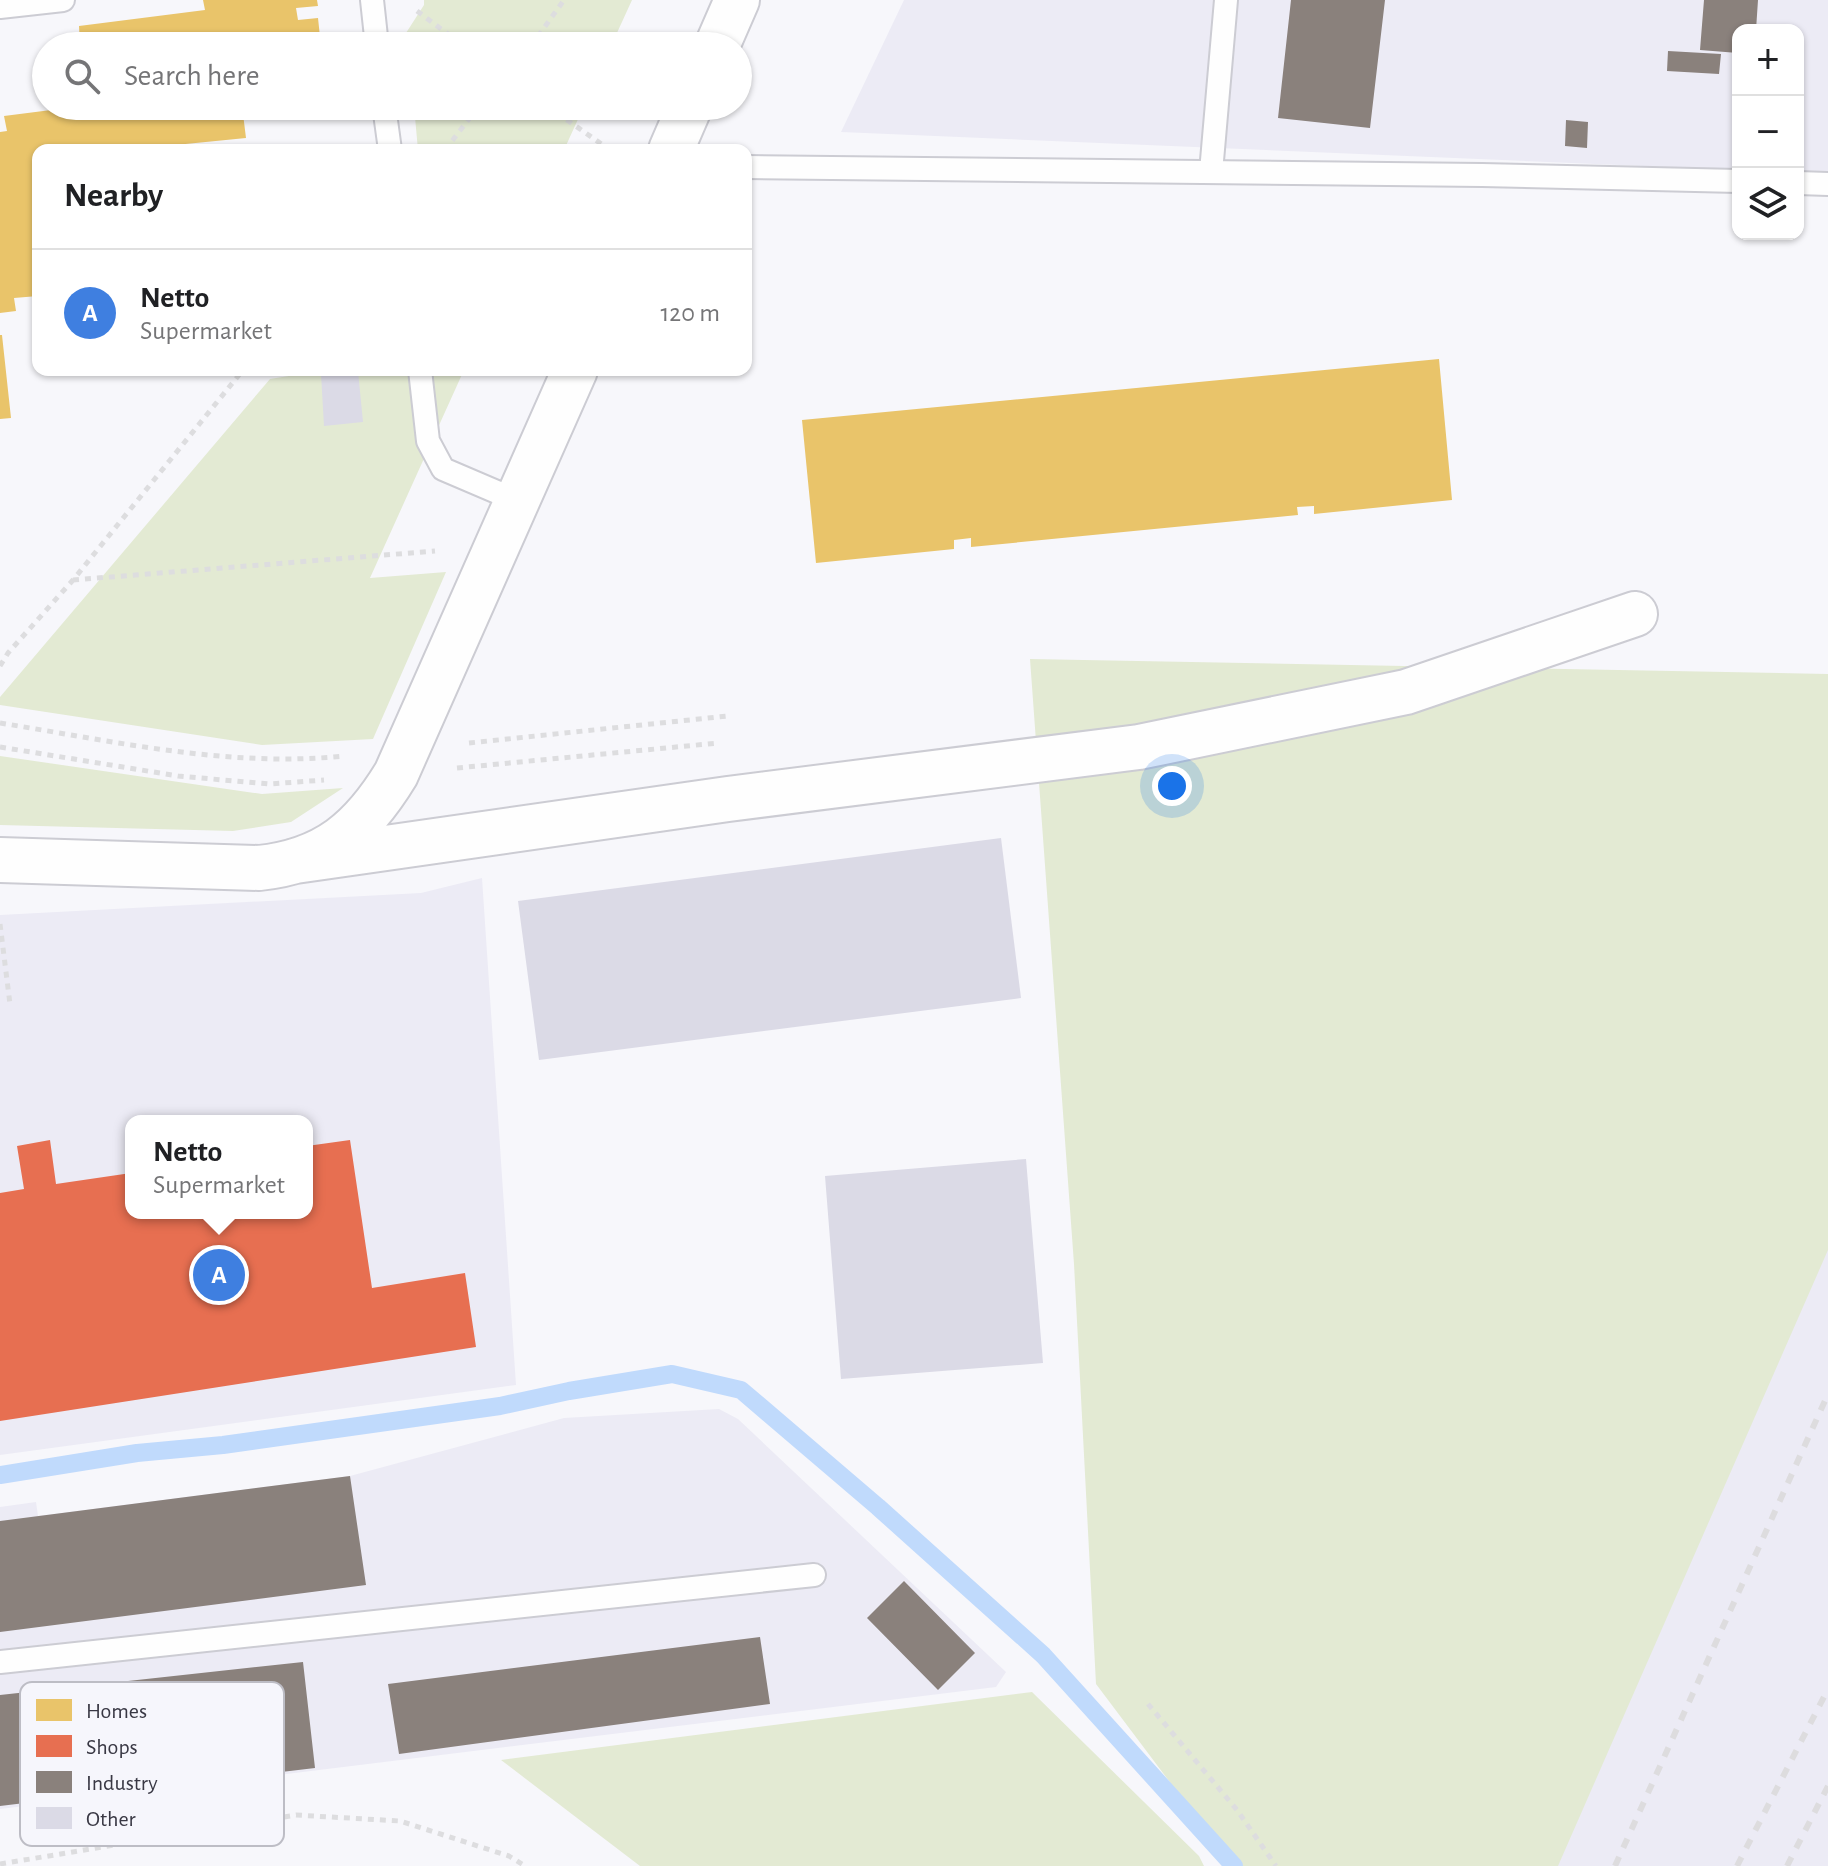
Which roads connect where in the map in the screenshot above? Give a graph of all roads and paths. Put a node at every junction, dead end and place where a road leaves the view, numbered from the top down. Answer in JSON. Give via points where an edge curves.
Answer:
{"nodes":[{"id":1,"x":63,"y":0,"type":"edge"},
{"id":2,"x":372,"y":0,"type":"edge"},
{"id":3,"x":564,"y":0,"type":"edge"},
{"id":4,"x":737,"y":0,"type":"edge"},
{"id":5,"x":1226,"y":0,"type":"edge"},
{"id":6,"x":0,"y":7,"type":"edge"},
{"id":7,"x":414,"y":9,"type":"dead end"},
{"id":8,"x":375,"y":32,"type":"edge"},
{"id":9,"x":445,"y":32,"type":"edge"},
{"id":10,"x":541,"y":32,"type":"edge"},
{"id":11,"x":723,"y":32,"type":"edge"},
{"id":12,"x":386,"y":120,"type":"edge"},
{"id":13,"x":468,"y":120,"type":"edge"},
{"id":14,"x":567,"y":120,"type":"edge"},
{"id":15,"x":684,"y":120,"type":"edge"},
{"id":16,"x":389,"y":144,"type":"edge"},
{"id":17,"x":450,"y":144,"type":"edge"},
{"id":18,"x":601,"y":144,"type":"edge"},
{"id":19,"x":674,"y":144,"type":"edge"},
{"id":20,"x":752,"y":167,"type":"edge"},
{"id":21,"x":1211,"y":172,"type":"junction"},
{"id":22,"x":1732,"y":181,"type":"edge"},
{"id":23,"x":1804,"y":183,"type":"edge"},
{"id":24,"x":1828,"y":184,"type":"edge"},
{"id":25,"x":238,"y":376,"type":"edge"},
{"id":26,"x":421,"y":376,"type":"edge"},
{"id":27,"x":572,"y":376,"type":"edge"},
{"id":28,"x":518,"y":501,"type":"junction"},
{"id":29,"x":499,"y":546,"type":"junction"},
{"id":30,"x":73,"y":580,"type":"junction"},
{"id":31,"x":1635,"y":614,"type":"dead end"},
{"id":32,"x":0,"y":653,"type":"edge"},
{"id":33,"x":8,"y":653,"type":"junction"},
{"id":34,"x":0,"y":666,"type":"edge"},
{"id":35,"x":0,"y":860,"type":"edge"},
{"id":36,"x":295,"y":861,"type":"junction"},
{"id":37,"x":0,"y":924,"type":"edge"},
{"id":38,"x":10,"y":1004,"type":"dead end"},
{"id":39,"x":814,"y":1575,"type":"dead end"},
{"id":40,"x":0,"y":1662,"type":"edge"},
{"id":41,"x":1148,"y":1704,"type":"dead end"},
{"id":42,"x":284,"y":1817,"type":"edge"},
{"id":43,"x":107,"y":1846,"type":"edge"},
{"id":44,"x":0,"y":1864,"type":"edge"},
{"id":45,"x":525,"y":1866,"type":"edge"},
{"id":46,"x":1276,"y":1866,"type":"edge"}],
"edges":[{"from":1,"to":6,"type":"lane"},
{"from":2,"to":8,"type":"lane"},
{"from":3,"to":10,"type":"path"},
{"from":4,"to":11,"type":"street"},
{"from":5,"to":21,"type":"lane"},
{"from":7,"to":9,"type":"path"},
{"from":12,"to":16,"type":"lane"},
{"from":13,"to":17,"type":"path"},
{"from":14,"to":18,"type":"path"},
{"from":15,"to":19,"type":"street"},
{"from":20,"to":21,"type":"lane"},
{"from":21,"to":22,"type":"lane"},
{"from":23,"to":24,"type":"lane"},
{"from":25,"to":30,"type":"path"},
{"from":26,"to":28,"type":"lane","via":[[428,441],[443,469]]},
{"from":27,"to":28,"type":"street"},
{"from":28,"to":29,"type":"street"},
{"from":29,"to":30,"type":"path"},
{"from":29,"to":36,"type":"street","via":[[377,806],[354,830]]},
{"from":30,"to":33,"type":"path"},
{"from":31,"to":36,"type":"street","via":[[1406,692],[1139,747]]},
{"from":32,"to":33,"type":"path"},
{"from":33,"to":34,"type":"path"},
{"from":35,"to":36,"type":"street","via":[[259,868]]},
{"from":37,"to":38,"type":"path"},
{"from":39,"to":40,"type":"lane"},
{"from":41,"to":46,"type":"path","via":[[1237,1810]]},
{"from":42,"to":45,"type":"path","via":[[400,1821]]},
{"from":43,"to":44,"type":"path"}]}
